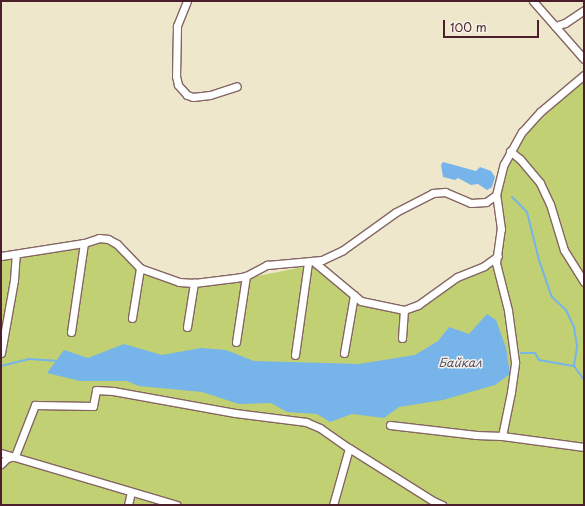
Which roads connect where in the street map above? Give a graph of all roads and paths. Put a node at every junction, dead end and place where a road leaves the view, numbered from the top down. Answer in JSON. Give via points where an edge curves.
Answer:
{"nodes":[{"id":1,"x":187,"y":1,"type":"edge"},
{"id":2,"x":533,"y":1,"type":"edge"},
{"id":3,"x":584,"y":10,"type":"edge"},
{"id":4,"x":556,"y":26,"type":"junction"},
{"id":5,"x":584,"y":59,"type":"edge"},
{"id":6,"x":584,"y":75,"type":"edge"},
{"id":7,"x":237,"y":86,"type":"dead end"},
{"id":8,"x":510,"y":151,"type":"junction"},
{"id":9,"x":496,"y":195,"type":"junction"},
{"id":10,"x":84,"y":243,"type":"junction"},
{"id":11,"x":16,"y":254,"type":"junction"},
{"id":12,"x":1,"y":256,"type":"edge"},
{"id":13,"x":498,"y":256,"type":"junction"},
{"id":14,"x":311,"y":262,"type":"junction"},
{"id":15,"x":140,"y":268,"type":"junction"},
{"id":16,"x":246,"y":276,"type":"junction"},
{"id":17,"x":584,"y":282,"type":"edge"},
{"id":18,"x":194,"y":283,"type":"junction"},
{"id":19,"x":354,"y":295,"type":"junction"},
{"id":20,"x":404,"y":310,"type":"junction"},
{"id":21,"x":132,"y":318,"type":"dead end"},
{"id":22,"x":187,"y":327,"type":"dead end"},
{"id":23,"x":71,"y":332,"type":"dead end"},
{"id":24,"x":402,"y":338,"type":"dead end"},
{"id":25,"x":236,"y":342,"type":"dead end"},
{"id":26,"x":1,"y":353,"type":"edge"},
{"id":27,"x":344,"y":353,"type":"dead end"},
{"id":28,"x":295,"y":355,"type":"dead end"},
{"id":29,"x":390,"y":425,"type":"dead end"},
{"id":30,"x":502,"y":436,"type":"junction"},
{"id":31,"x":349,"y":448,"type":"junction"},
{"id":32,"x":584,"y":448,"type":"edge"},
{"id":33,"x":1,"y":453,"type":"edge"},
{"id":34,"x":15,"y":456,"type":"junction"},
{"id":35,"x":1,"y":464,"type":"edge"},
{"id":36,"x":131,"y":492,"type":"junction"},
{"id":37,"x":128,"y":505,"type":"edge"},
{"id":38,"x":176,"y":505,"type":"edge"},
{"id":39,"x":333,"y":505,"type":"edge"},
{"id":40,"x":442,"y":505,"type":"edge"}],
"edges":[{"from":1,"to":7,"type":"street","via":[[177,26],[178,85],[193,97],[210,95]]},
{"from":2,"to":4,"type":"street"},
{"from":3,"to":4,"type":"street"},
{"from":4,"to":5,"type":"street"},
{"from":6,"to":8,"type":"street","via":[[540,112],[522,132]]},
{"from":8,"to":9,"type":"street"},
{"from":8,"to":17,"type":"street","via":[[520,158],[540,183],[550,204],[564,250]]},
{"from":9,"to":13,"type":"street","via":[[501,229]]},
{"from":9,"to":14,"type":"street","via":[[486,202],[471,203],[446,192],[433,193],[396,212],[343,250]]},
{"from":10,"to":11,"type":"street"},
{"from":10,"to":15,"type":"street","via":[[108,238],[118,244]]},
{"from":10,"to":23,"type":"street"},
{"from":11,"to":12,"type":"street"},
{"from":11,"to":26,"type":"street"},
{"from":13,"to":20,"type":"street","via":[[484,266],[457,277],[418,305]]},
{"from":13,"to":30,"type":"street","via":[[496,264],[508,310],[515,362]]},
{"from":14,"to":16,"type":"street","via":[[267,265]]},
{"from":14,"to":19,"type":"street"},
{"from":14,"to":28,"type":"street"},
{"from":15,"to":18,"type":"street","via":[[178,282]]},
{"from":15,"to":21,"type":"street"},
{"from":16,"to":18,"type":"street"},
{"from":16,"to":25,"type":"street"},
{"from":18,"to":22,"type":"street"},
{"from":19,"to":20,"type":"street","via":[[361,300]]},
{"from":19,"to":27,"type":"street"},
{"from":20,"to":24,"type":"street"},
{"from":29,"to":30,"type":"street"},
{"from":30,"to":32,"type":"street"},
{"from":31,"to":34,"type":"street","via":[[320,428],[306,422],[96,390],[93,406],[35,405]]},
{"from":31,"to":39,"type":"street"},
{"from":31,"to":40,"type":"street"},
{"from":33,"to":34,"type":"street"},
{"from":34,"to":35,"type":"street","via":[[7,458]]},
{"from":34,"to":36,"type":"street"},
{"from":36,"to":37,"type":"street"},
{"from":36,"to":38,"type":"street"}]}
